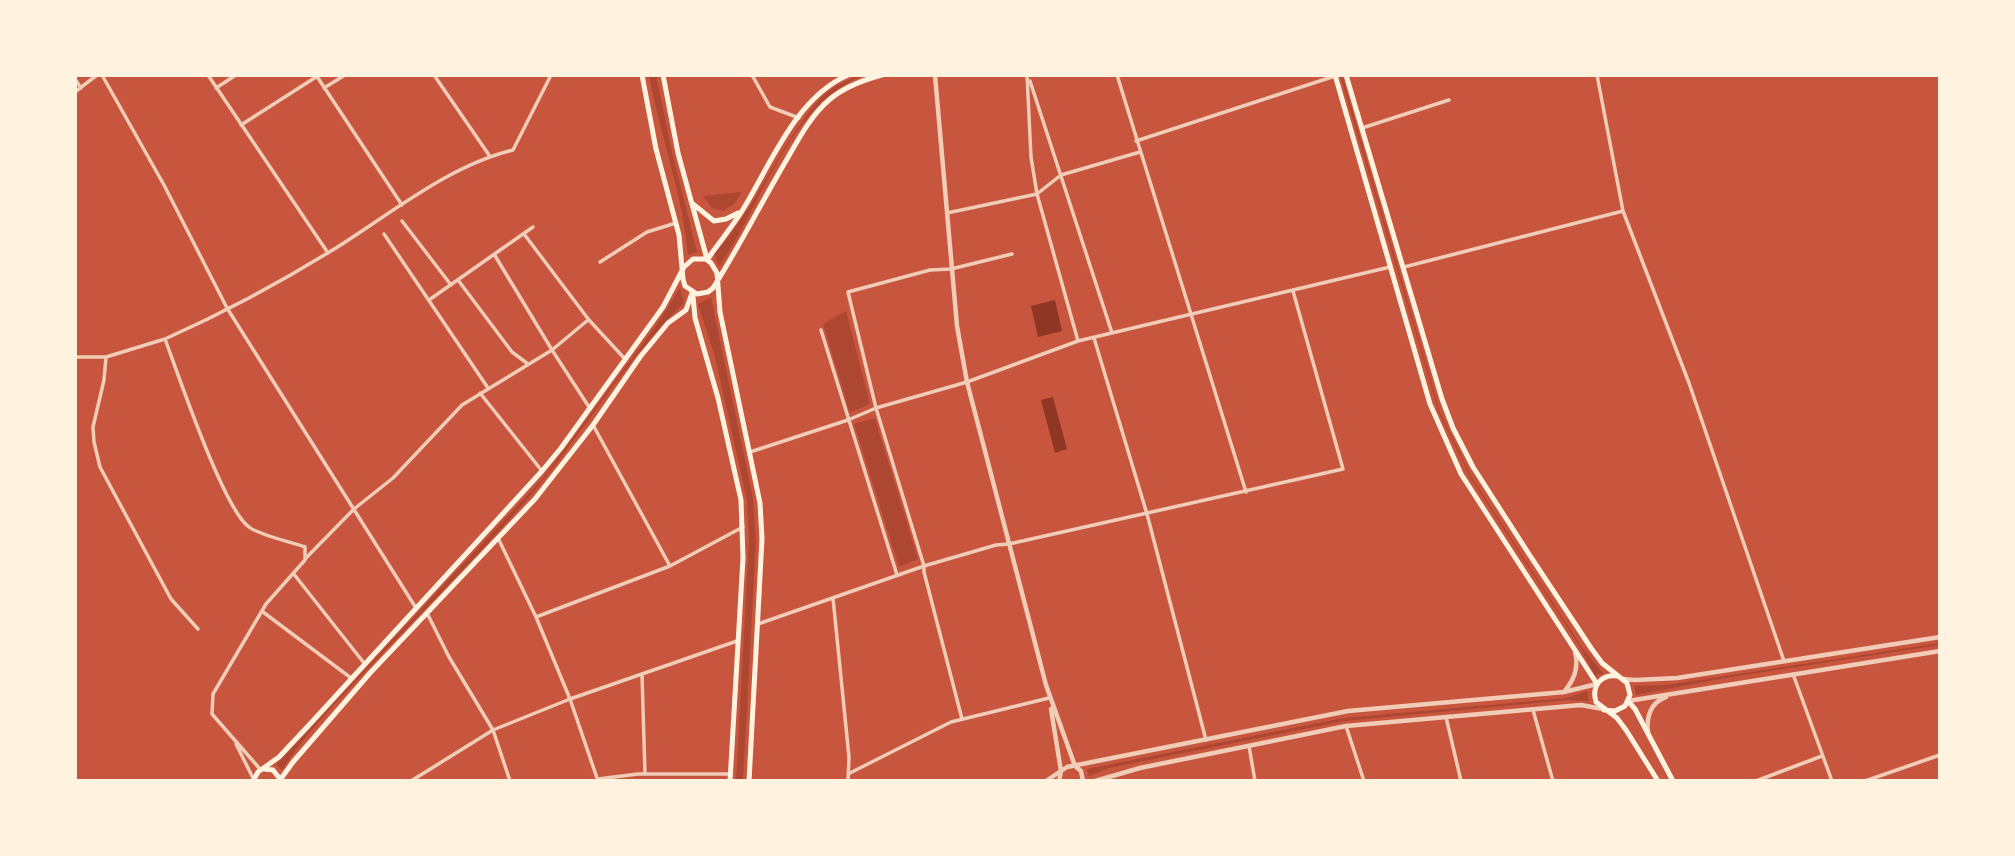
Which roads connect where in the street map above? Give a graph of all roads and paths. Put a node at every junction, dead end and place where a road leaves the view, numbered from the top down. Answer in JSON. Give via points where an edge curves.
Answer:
{"nodes":[{"id":1,"x":97,"y":75,"type":"edge"},
{"id":2,"x":102,"y":75,"type":"edge"},
{"id":3,"x":208,"y":75,"type":"edge"},
{"id":4,"x":236,"y":75,"type":"edge"},
{"id":5,"x":345,"y":75,"type":"edge"},
{"id":6,"x":434,"y":75,"type":"edge"},
{"id":7,"x":551,"y":75,"type":"edge"},
{"id":8,"x":642,"y":75,"type":"edge"},
{"id":9,"x":663,"y":75,"type":"edge"},
{"id":10,"x":752,"y":75,"type":"edge"},
{"id":11,"x":847,"y":75,"type":"edge"},
{"id":12,"x":882,"y":75,"type":"edge"},
{"id":13,"x":935,"y":75,"type":"edge"},
{"id":14,"x":1028,"y":75,"type":"edge"},
{"id":15,"x":1117,"y":75,"type":"edge"},
{"id":16,"x":1346,"y":75,"type":"edge"},
{"id":17,"x":1597,"y":75,"type":"edge"},
{"id":18,"x":316,"y":76,"type":"edge"},
{"id":19,"x":1335,"y":76,"type":"edge"},
{"id":20,"x":75,"y":79,"type":"edge"},
{"id":21,"x":81,"y":88,"type":"junction"},
{"id":22,"x":216,"y":88,"type":"junction"},
{"id":23,"x":324,"y":88,"type":"junction"},
{"id":24,"x":75,"y":92,"type":"edge"},
{"id":25,"x":1449,"y":100,"type":"dead end"},
{"id":26,"x":799,"y":118,"type":"junction"},
{"id":27,"x":241,"y":125,"type":"junction"},
{"id":28,"x":1362,"y":128,"type":"junction"},
{"id":29,"x":1136,"y":141,"type":"junction"},
{"id":30,"x":1140,"y":152,"type":"junction"},
{"id":31,"x":489,"y":155,"type":"junction"},
{"id":32,"x":1061,"y":175,"type":"junction"},
{"id":33,"x":1037,"y":194,"type":"junction"},
{"id":34,"x":691,"y":202,"type":"junction"},
{"id":35,"x":402,"y":205,"type":"junction"},
{"id":36,"x":743,"y":210,"type":"junction"},
{"id":37,"x":1623,"y":211,"type":"junction"},
{"id":38,"x":947,"y":213,"type":"junction"},
{"id":39,"x":402,"y":222,"type":"dead end"},
{"id":40,"x":676,"y":223,"type":"junction"},
{"id":41,"x":533,"y":227,"type":"dead end"},
{"id":42,"x":384,"y":234,"type":"dead end"},
{"id":43,"x":524,"y":234,"type":"junction"},
{"id":44,"x":328,"y":253,"type":"junction"},
{"id":45,"x":494,"y":254,"type":"junction"},
{"id":46,"x":1013,"y":254,"type":"dead end"},
{"id":47,"x":707,"y":260,"type":"junction"},
{"id":48,"x":600,"y":262,"type":"dead end"},
{"id":49,"x":1390,"y":267,"type":"junction"},
{"id":50,"x":1404,"y":268,"type":"junction"},
{"id":51,"x":951,"y":269,"type":"junction"},
{"id":52,"x":682,"y":273,"type":"junction"},
{"id":53,"x":717,"y":279,"type":"junction"},
{"id":54,"x":458,"y":280,"type":"junction"},
{"id":55,"x":451,"y":285,"type":"junction"},
{"id":56,"x":1293,"y":291,"type":"junction"},
{"id":57,"x":692,"y":293,"type":"junction"},
{"id":58,"x":429,"y":300,"type":"junction"},
{"id":59,"x":227,"y":308,"type":"junction"},
{"id":60,"x":1191,"y":315,"type":"junction"},
{"id":61,"x":589,"y":320,"type":"junction"},
{"id":62,"x":821,"y":330,"type":"dead end"},
{"id":63,"x":1112,"y":334,"type":"junction"},
{"id":64,"x":1094,"y":338,"type":"junction"},
{"id":65,"x":165,"y":339,"type":"junction"},
{"id":66,"x":1079,"y":341,"type":"junction"},
{"id":67,"x":552,"y":350,"type":"junction"},
{"id":68,"x":75,"y":357,"type":"edge"},
{"id":69,"x":106,"y":357,"type":"junction"},
{"id":70,"x":625,"y":359,"type":"junction"},
{"id":71,"x":528,"y":364,"type":"junction"},
{"id":72,"x":967,"y":382,"type":"junction"},
{"id":73,"x":488,"y":388,"type":"junction"},
{"id":74,"x":480,"y":393,"type":"junction"},
{"id":75,"x":589,"y":407,"type":"junction"},
{"id":76,"x":876,"y":408,"type":"junction"},
{"id":77,"x":848,"y":420,"type":"junction"},
{"id":78,"x":593,"y":425,"type":"junction"},
{"id":79,"x":750,"y":452,"type":"junction"},
{"id":80,"x":542,"y":471,"type":"junction"},
{"id":81,"x":1246,"y":492,"type":"junction"},
{"id":82,"x":354,"y":509,"type":"junction"},
{"id":83,"x":1147,"y":514,"type":"junction"},
{"id":84,"x":743,"y":527,"type":"junction"},
{"id":85,"x":498,"y":538,"type":"junction"},
{"id":86,"x":1009,"y":544,"type":"junction"},
{"id":87,"x":305,"y":560,"type":"junction"},
{"id":88,"x":670,"y":566,"type":"junction"},
{"id":89,"x":924,"y":566,"type":"junction"},
{"id":90,"x":293,"y":573,"type":"junction"},
{"id":91,"x":897,"y":576,"type":"junction"},
{"id":92,"x":833,"y":598,"type":"junction"},
{"id":93,"x":416,"y":608,"type":"junction"},
{"id":94,"x":262,"y":611,"type":"junction"},
{"id":95,"x":427,"y":613,"type":"junction"},
{"id":96,"x":536,"y":617,"type":"junction"},
{"id":97,"x":758,"y":624,"type":"junction"},
{"id":98,"x":198,"y":629,"type":"dead end"},
{"id":99,"x":1940,"y":637,"type":"edge"},
{"id":100,"x":737,"y":641,"type":"junction"},
{"id":101,"x":1574,"y":648,"type":"junction"},
{"id":102,"x":1940,"y":652,"type":"edge"},
{"id":103,"x":1784,"y":662,"type":"junction"},
{"id":104,"x":364,"y":663,"type":"junction"},
{"id":105,"x":1793,"y":674,"type":"junction"},
{"id":106,"x":642,"y":675,"type":"junction"},
{"id":107,"x":351,"y":678,"type":"junction"},
{"id":108,"x":1623,"y":679,"type":"junction"},
{"id":109,"x":1597,"y":684,"type":"junction"},
{"id":110,"x":1681,"y":691,"type":"junction"},
{"id":111,"x":1564,"y":692,"type":"junction"},
{"id":112,"x":1049,"y":698,"type":"junction"},
{"id":113,"x":570,"y":699,"type":"junction"},
{"id":114,"x":1628,"y":701,"type":"junction"},
{"id":115,"x":1604,"y":709,"type":"junction"},
{"id":116,"x":1533,"y":710,"type":"junction"},
{"id":117,"x":1446,"y":717,"type":"junction"},
{"id":118,"x":962,"y":719,"type":"junction"},
{"id":119,"x":1346,"y":726,"type":"junction"},
{"id":120,"x":493,"y":730,"type":"junction"},
{"id":121,"x":1648,"y":736,"type":"junction"},
{"id":122,"x":234,"y":739,"type":"junction"},
{"id":123,"x":1206,"y":740,"type":"junction"},
{"id":124,"x":1249,"y":746,"type":"junction"},
{"id":125,"x":1940,"y":755,"type":"edge"},
{"id":126,"x":1822,"y":756,"type":"junction"},
{"id":127,"x":1075,"y":766,"type":"junction"},
{"id":128,"x":261,"y":770,"type":"junction"},
{"id":129,"x":1061,"y":771,"type":"junction"},
{"id":130,"x":645,"y":774,"type":"junction"},
{"id":131,"x":848,"y":774,"type":"junction"},
{"id":132,"x":730,"y":778,"type":"edge"},
{"id":133,"x":254,"y":780,"type":"edge"},
{"id":134,"x":280,"y":780,"type":"edge"},
{"id":135,"x":598,"y":780,"type":"edge"},
{"id":136,"x":411,"y":781,"type":"edge"},
{"id":137,"x":510,"y":781,"type":"edge"},
{"id":138,"x":749,"y":781,"type":"edge"},
{"id":139,"x":848,"y":781,"type":"edge"},
{"id":140,"x":1046,"y":781,"type":"edge"},
{"id":141,"x":1059,"y":781,"type":"edge"},
{"id":142,"x":1083,"y":781,"type":"edge"},
{"id":143,"x":1095,"y":781,"type":"edge"},
{"id":144,"x":1255,"y":781,"type":"edge"},
{"id":145,"x":1364,"y":781,"type":"edge"},
{"id":146,"x":1461,"y":781,"type":"edge"},
{"id":147,"x":1553,"y":781,"type":"edge"},
{"id":148,"x":1658,"y":781,"type":"edge"},
{"id":149,"x":1673,"y":781,"type":"edge"},
{"id":150,"x":1756,"y":781,"type":"edge"},
{"id":151,"x":1832,"y":781,"type":"edge"},
{"id":152,"x":1865,"y":781,"type":"edge"}],
"edges":[{"from":1,"to":21,"type":"street"},
{"from":2,"to":59,"type":"street"},
{"from":3,"to":22,"type":"street"},
{"from":4,"to":22,"type":"street"},
{"from":5,"to":23,"type":"street"},
{"from":6,"to":31,"type":"street"},
{"from":7,"to":31,"type":"street","via":[[513,150]]},
{"from":8,"to":40,"type":"main road"},
{"from":9,"to":34,"type":"main road"},
{"from":10,"to":26,"type":"street","via":[[770,107]]},
{"from":11,"to":26,"type":"main road","via":[[820,92]]},
{"from":12,"to":53,"type":"main road","via":[[847,88],[815,115]]},
{"from":13,"to":38,"type":"street"},
{"from":14,"to":32,"type":"street"},
{"from":14,"to":33,"type":"street"},
{"from":15,"to":29,"type":"street"},
{"from":16,"to":28,"type":"main road"},
{"from":17,"to":37,"type":"street"},
{"from":18,"to":23,"type":"street"},
{"from":18,"to":27,"type":"street"},
{"from":19,"to":29,"type":"street"},
{"from":19,"to":49,"type":"main road"},
{"from":20,"to":21,"type":"street"},
{"from":21,"to":24,"type":"street"},
{"from":22,"to":27,"type":"street"},
{"from":23,"to":35,"type":"street"},
{"from":25,"to":28,"type":"street"},
{"from":26,"to":36,"type":"main road"},
{"from":27,"to":44,"type":"street"},
{"from":28,"to":50,"type":"main road"},
{"from":29,"to":30,"type":"street"},
{"from":30,"to":32,"type":"street"},
{"from":30,"to":60,"type":"street"},
{"from":31,"to":35,"type":"street"},
{"from":32,"to":33,"type":"street"},
{"from":32,"to":63,"type":"street"},
{"from":33,"to":38,"type":"street"},
{"from":33,"to":66,"type":"street"},
{"from":34,"to":36,"type":"main road","via":[[714,221]]},
{"from":34,"to":47,"type":"main road"},
{"from":35,"to":44,"type":"street"},
{"from":36,"to":47,"type":"main road"},
{"from":37,"to":50,"type":"street"},
{"from":37,"to":103,"type":"street","via":[[1689,383]]},
{"from":38,"to":51,"type":"street"},
{"from":39,"to":55,"type":"street"},
{"from":40,"to":48,"type":"street","via":[[647,232]]},
{"from":40,"to":52,"type":"main road"},
{"from":41,"to":43,"type":"street"},
{"from":42,"to":58,"type":"street"},
{"from":43,"to":45,"type":"street"},
{"from":43,"to":61,"type":"street"},
{"from":44,"to":59,"type":"street"},
{"from":45,"to":54,"type":"street"},
{"from":45,"to":67,"type":"street"},
{"from":46,"to":51,"type":"street"},
{"from":47,"to":52,"type":"main road","via":[[693,259]]},
{"from":47,"to":53,"type":"main road","via":[[715,267]]},
{"from":49,"to":56,"type":"street"},
{"from":49,"to":101,"type":"main road","via":[[1443,438],[1461,474]]},
{"from":50,"to":108,"type":"main road","via":[[1442,399],[1473,467],[1585,640],[1602,663]]},
{"from":51,"to":72,"type":"street"},
{"from":51,"to":76,"type":"street","via":[[930,270],[848,292]]},
{"from":52,"to":57,"type":"main road"},
{"from":52,"to":70,"type":"main road"},
{"from":53,"to":57,"type":"main road","via":[[708,292]]},
{"from":53,"to":79,"type":"main road","via":[[724,335]]},
{"from":54,"to":55,"type":"street"},
{"from":54,"to":71,"type":"street","via":[[512,352]]},
{"from":55,"to":58,"type":"street"},
{"from":56,"to":60,"type":"street"},
{"from":56,"to":81,"type":"street","via":[[1343,469]]},
{"from":57,"to":78,"type":"main road","via":[[686,310],[668,323]]},
{"from":57,"to":84,"type":"main road","via":[[741,500]]},
{"from":58,"to":73,"type":"street"},
{"from":59,"to":65,"type":"street"},
{"from":59,"to":82,"type":"street"},
{"from":60,"to":63,"type":"street"},
{"from":60,"to":81,"type":"street"},
{"from":61,"to":67,"type":"street"},
{"from":61,"to":70,"type":"street"},
{"from":62,"to":77,"type":"street"},
{"from":63,"to":64,"type":"street"},
{"from":64,"to":66,"type":"street"},
{"from":64,"to":83,"type":"street"},
{"from":65,"to":69,"type":"street"},
{"from":65,"to":87,"type":"street","via":[[234,509],[248,527],[305,547]]},
{"from":66,"to":72,"type":"street"},
{"from":67,"to":71,"type":"street"},
{"from":67,"to":75,"type":"street"},
{"from":68,"to":69,"type":"street"},
{"from":69,"to":98,"type":"street","via":[[93,427],[100,467],[171,599]]},
{"from":70,"to":75,"type":"main road"},
{"from":71,"to":73,"type":"street"},
{"from":72,"to":76,"type":"street"},
{"from":72,"to":86,"type":"street"},
{"from":73,"to":74,"type":"street"},
{"from":74,"to":80,"type":"street"},
{"from":74,"to":82,"type":"street","via":[[462,405],[393,478]]},
{"from":75,"to":80,"type":"main road"},
{"from":76,"to":77,"type":"street"},
{"from":76,"to":89,"type":"street"},
{"from":77,"to":79,"type":"street"},
{"from":77,"to":91,"type":"street"},
{"from":78,"to":85,"type":"main road"},
{"from":78,"to":88,"type":"street"},
{"from":79,"to":97,"type":"main road","via":[[762,539]]},
{"from":80,"to":93,"type":"main road"},
{"from":81,"to":83,"type":"street"},
{"from":82,"to":87,"type":"street"},
{"from":82,"to":93,"type":"street"},
{"from":83,"to":86,"type":"street"},
{"from":83,"to":123,"type":"street"},
{"from":84,"to":88,"type":"street"},
{"from":84,"to":100,"type":"main road"},
{"from":85,"to":95,"type":"main road"},
{"from":85,"to":96,"type":"street"},
{"from":86,"to":89,"type":"street"},
{"from":86,"to":112,"type":"street"},
{"from":87,"to":90,"type":"street"},
{"from":88,"to":96,"type":"street"},
{"from":89,"to":91,"type":"street"},
{"from":89,"to":118,"type":"street"},
{"from":90,"to":94,"type":"street"},
{"from":90,"to":104,"type":"street"},
{"from":91,"to":92,"type":"street"},
{"from":92,"to":97,"type":"street"},
{"from":92,"to":131,"type":"street"},
{"from":93,"to":104,"type":"main road"},
{"from":94,"to":107,"type":"street"},
{"from":94,"to":122,"type":"street","via":[[213,694],[212,714]]},
{"from":95,"to":120,"type":"street"},
{"from":95,"to":134,"type":"main road"},
{"from":96,"to":113,"type":"street"},
{"from":97,"to":138,"type":"main road"},
{"from":99,"to":103,"type":"street"},
{"from":100,"to":106,"type":"street"},
{"from":100,"to":132,"type":"main road"},
{"from":101,"to":109,"type":"main road"},
{"from":101,"to":111,"type":"street","via":[[1577,667]]},
{"from":102,"to":105,"type":"street"},
{"from":103,"to":108,"type":"street","via":[[1676,678]]},
{"from":104,"to":107,"type":"main road"},
{"from":105,"to":110,"type":"street"},
{"from":105,"to":126,"type":"street"},
{"from":106,"to":113,"type":"street"},
{"from":106,"to":130,"type":"street"},
{"from":107,"to":128,"type":"main road"},
{"from":108,"to":109,"type":"main road","via":[[1611,675]]},
{"from":108,"to":114,"type":"main road","via":[[1629,689]]},
{"from":109,"to":111,"type":"street"},
{"from":109,"to":115,"type":"main road","via":[[1594,696]]},
{"from":110,"to":114,"type":"street"},
{"from":110,"to":121,"type":"street","via":[[1659,699],[1650,709]]},
{"from":111,"to":123,"type":"street","via":[[1348,711]]},
{"from":112,"to":118,"type":"street"},
{"from":112,"to":127,"type":"street"},
{"from":112,"to":129,"type":"street"},
{"from":113,"to":120,"type":"street"},
{"from":113,"to":135,"type":"street"},
{"from":114,"to":115,"type":"main road","via":[[1615,711]]},
{"from":114,"to":121,"type":"main road"},
{"from":115,"to":116,"type":"street","via":[[1581,705]]},
{"from":115,"to":148,"type":"main road","via":[[1626,730]]},
{"from":116,"to":117,"type":"street"},
{"from":116,"to":147,"type":"street"},
{"from":117,"to":119,"type":"street"},
{"from":117,"to":146,"type":"street"},
{"from":118,"to":131,"type":"street"},
{"from":119,"to":124,"type":"street"},
{"from":119,"to":145,"type":"street"},
{"from":120,"to":136,"type":"street"},
{"from":120,"to":137,"type":"street"},
{"from":121,"to":149,"type":"main road"},
{"from":122,"to":128,"type":"street"},
{"from":122,"to":133,"type":"street"},
{"from":123,"to":127,"type":"street"},
{"from":124,"to":143,"type":"street"},
{"from":124,"to":144,"type":"street"},
{"from":125,"to":152,"type":"street"},
{"from":126,"to":150,"type":"street"},
{"from":126,"to":151,"type":"street"},
{"from":127,"to":129,"type":"street"},
{"from":127,"to":142,"type":"street"},
{"from":128,"to":133,"type":"main road"},
{"from":128,"to":134,"type":"main road","via":[[273,770]]},
{"from":129,"to":140,"type":"street"},
{"from":129,"to":141,"type":"street"},
{"from":130,"to":132,"type":"street"},
{"from":130,"to":135,"type":"street"},
{"from":131,"to":139,"type":"street"}]}
